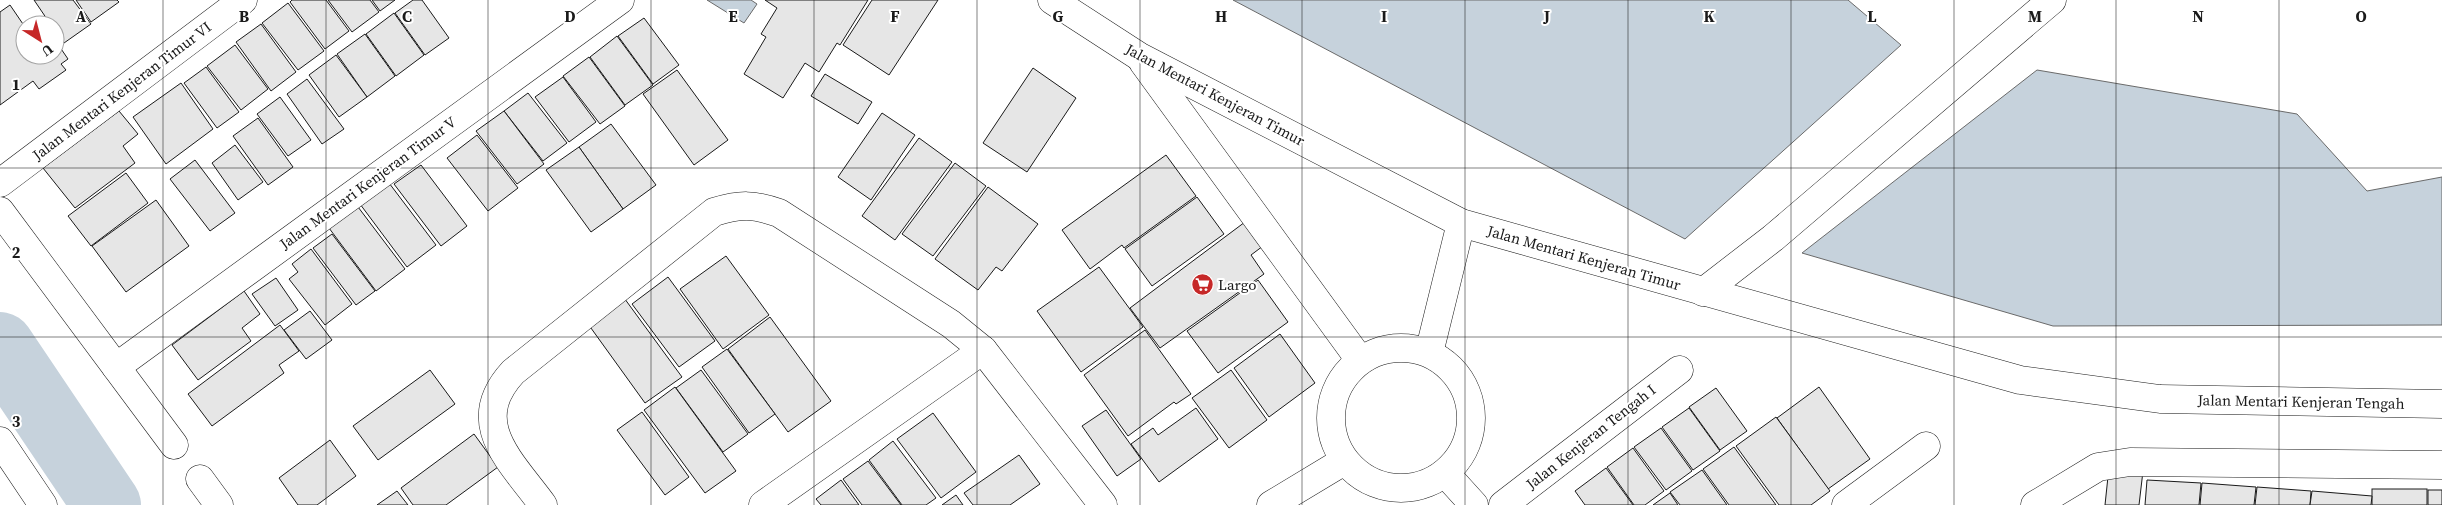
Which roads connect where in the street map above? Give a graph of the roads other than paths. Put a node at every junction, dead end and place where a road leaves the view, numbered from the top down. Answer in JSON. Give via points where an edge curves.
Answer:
{"nodes":[{"id":1,"x":243,"y":0,"type":"edge"},
{"id":2,"x":620,"y":0,"type":"edge"},
{"id":3,"x":1052,"y":0,"type":"edge"},
{"id":4,"x":2052,"y":0,"type":"edge"},
{"id":5,"x":1140,"y":57,"type":"junction"},
{"id":6,"x":0,"y":183,"type":"edge"},
{"id":7,"x":0,"y":211,"type":"edge"},
{"id":8,"x":1460,"y":223,"type":"junction"},
{"id":9,"x":1703,"y":292,"type":"junction"},
{"id":10,"x":983,"y":350,"type":"junction"},
{"id":11,"x":1429,"y":353,"type":"junction"},
{"id":12,"x":1360,"y":360,"type":"junction"},
{"id":13,"x":116,"y":367,"type":"junction"},
{"id":14,"x":1679,"y":370,"type":"dead end"},
{"id":15,"x":2160,"y":399,"type":"joint"},
{"id":16,"x":2442,"y":404,"type":"edge"},
{"id":17,"x":0,"y":441,"type":"edge"},
{"id":18,"x":174,"y":445,"type":"dead end"},
{"id":19,"x":1926,"y":446,"type":"dead end"},
{"id":20,"x":1344,"y":461,"type":"junction"},
{"id":21,"x":2442,"y":465,"type":"edge"},
{"id":22,"x":1445,"y":473,"type":"junction"},
{"id":23,"x":200,"y":480,"type":"dead end"},
{"id":24,"x":1404,"y":497,"type":"edge"},
{"id":25,"x":43,"y":505,"type":"edge"},
{"id":26,"x":219,"y":505,"type":"edge"},
{"id":27,"x":543,"y":505,"type":"edge"},
{"id":28,"x":763,"y":505,"type":"edge"},
{"id":29,"x":1103,"y":505,"type":"edge"},
{"id":30,"x":1271,"y":505,"type":"edge"},
{"id":31,"x":1474,"y":505,"type":"edge"},
{"id":32,"x":1503,"y":505,"type":"edge"},
{"id":33,"x":1846,"y":505,"type":"edge"},
{"id":34,"x":2035,"y":505,"type":"edge"}],
"edges":[{"from":1,"to":6,"type":"street","name":"Jalan Mentari Kenjeran Timur VI"},
{"from":2,"to":13,"type":"street","name":"Jalan Mentari Kenjeran Timur V"},
{"from":3,"to":5,"type":"street","name":"Jalan Mentari Kenjeran Timur"},
{"from":4,"to":9,"type":"street","via":[[1773,238]]},
{"from":5,"to":8,"type":"street","name":"Jalan Mentari Kenjeran Timur"},
{"from":5,"to":12,"type":"street"},
{"from":7,"to":13,"type":"street"},
{"from":8,"to":9,"type":"street","name":"Jalan Mentari Kenjeran Timur"},
{"from":8,"to":11,"type":"street"},
{"from":9,"to":15,"type":"street","name":"Jalan Mentari Kenjeran Timur","via":[[2020,380]]},
{"from":10,"to":27,"type":"street","via":[[951,324],[778,214],[756,206],[735,206],[714,212],[513,372],[501,385],[492,414],[495,435],[502,450]]},
{"from":10,"to":28,"type":"street"},
{"from":10,"to":29,"type":"street"},
{"from":11,"to":12,"type":"street","via":[[1406,347],[1382,350]]},
{"from":11,"to":22,"type":"street","via":[[1450,366],[1464,385],[1471,408],[1470,432],[1462,455]]},
{"from":12,"to":20,"type":"street","via":[[1344,376],[1333,396],[1329,418],[1334,441]]},
{"from":13,"to":18,"type":"street"},
{"from":14,"to":32,"type":"street","name":"Jalan Kenjeran Tengah I"},
{"from":15,"to":16,"type":"street","name":"Jalan Mentari Kenjeran Tengah"},
{"from":17,"to":25,"type":"street"},
{"from":19,"to":33,"type":"street"},
{"from":20,"to":24,"type":"street","via":[[1360,477]]},
{"from":20,"to":30,"type":"street"},
{"from":21,"to":34,"type":"street","via":[[2130,462],[2098,467]]},
{"from":22,"to":24,"type":"street"},
{"from":22,"to":31,"type":"street"},
{"from":23,"to":26,"type":"street"}]}
